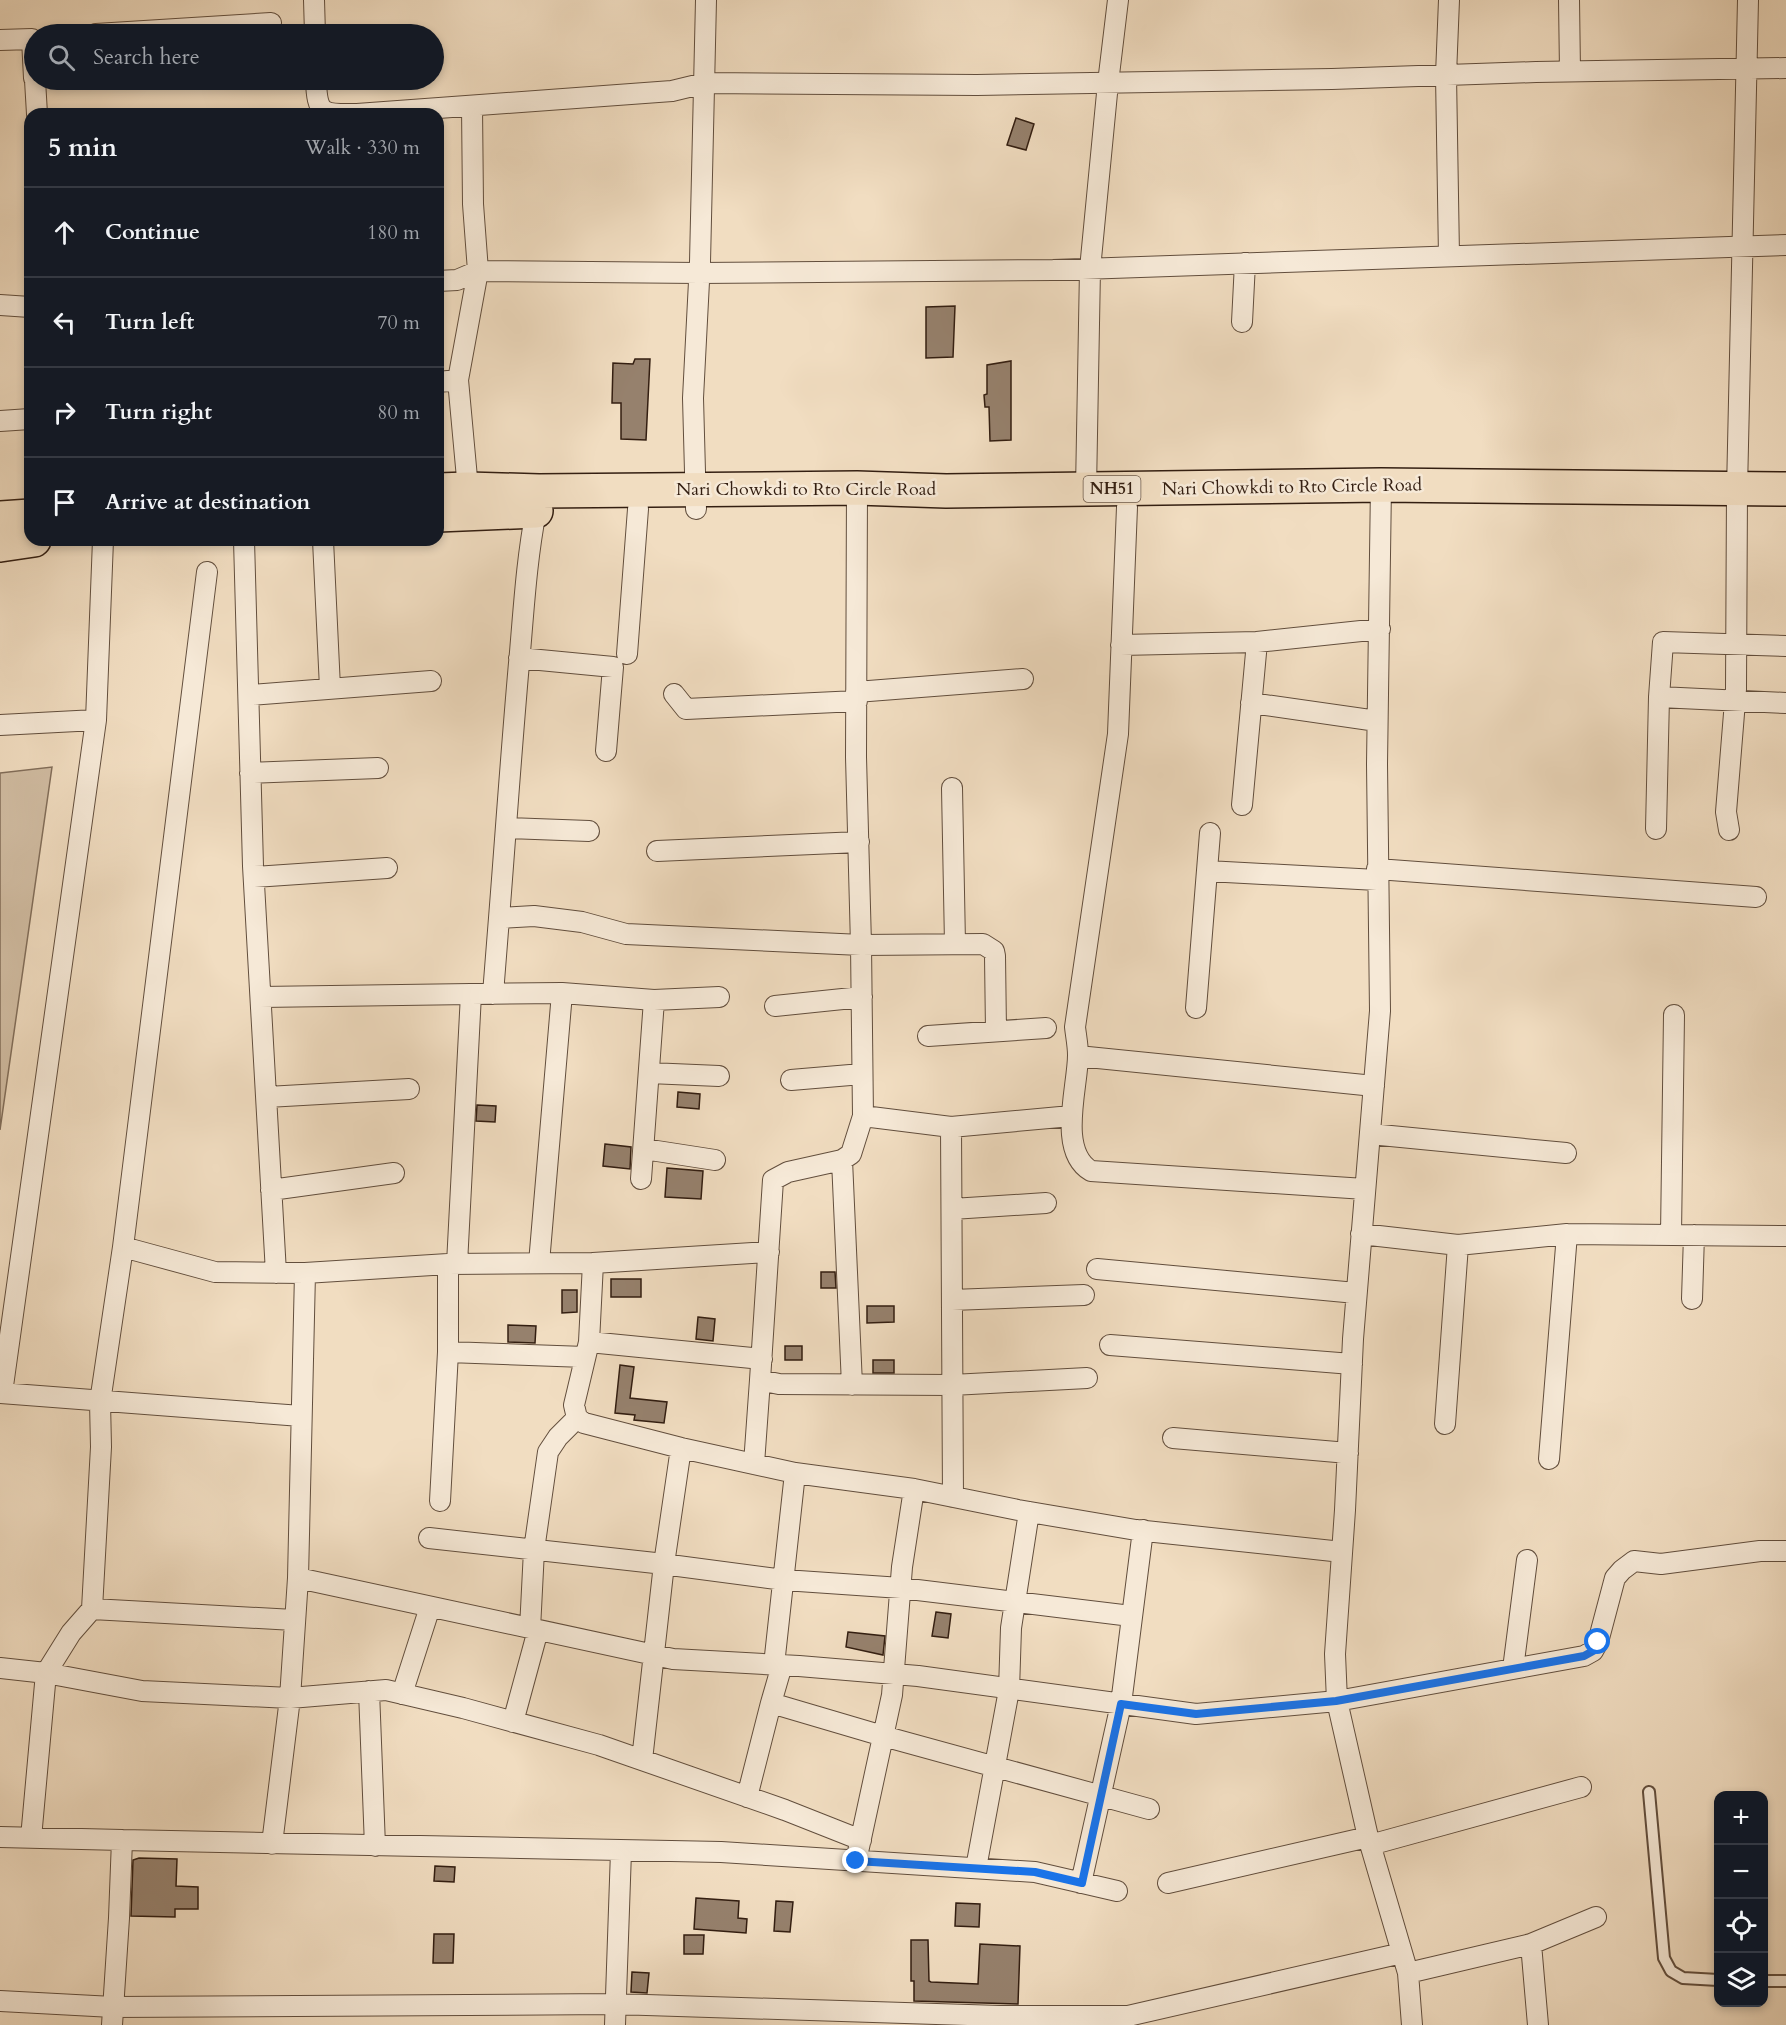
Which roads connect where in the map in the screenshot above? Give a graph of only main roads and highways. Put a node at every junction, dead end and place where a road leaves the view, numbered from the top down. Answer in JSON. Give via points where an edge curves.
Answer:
{"nodes":[{"id":1,"x":453,"y":489,"type":"edge"},
{"id":2,"x":1786,"y":489,"type":"edge"},
{"id":3,"x":1381,"y":496,"type":"junction"},
{"id":4,"x":857,"y":497,"type":"junction"},
{"id":5,"x":1737,"y":498,"type":"junction"},
{"id":6,"x":696,"y":499,"type":"junction"},
{"id":7,"x":1786,"y":507,"type":"edge"},
{"id":8,"x":444,"y":515,"type":"edge"},
{"id":9,"x":24,"y":516,"type":"edge"},
{"id":10,"x":0,"y":518,"type":"edge"},
{"id":11,"x":24,"y":541,"type":"edge"},
{"id":12,"x":0,"y":545,"type":"edge"}],
"edges":[{"from":1,"to":6,"type":"highway","name":"Nari Chowkdi to Rto Circle Road","number":"NH51"},
{"from":2,"to":5,"type":"highway","name":"Nari Chowkdi to Rto Circle Road","number":"NH51"},
{"from":3,"to":4,"type":"highway","name":"Nari Chowkdi to Rto Circle Road","number":"NH51","via":[[1086,489],[946,490]]},
{"from":3,"to":4,"type":"highway","number":"NH51","via":[[1127,507]]},
{"from":3,"to":5,"type":"highway","name":"Nari Chowkdi to Rto Circle Road","number":"NH51"},
{"from":4,"to":6,"type":"highway","name":"Nari Chowkdi to Rto Circle Road","number":"NH51"},
{"from":5,"to":7,"type":"highway","number":"NH51"},
{"from":6,"to":8,"type":"highway","number":"NH51","via":[[638,509]]},
{"from":9,"to":10,"type":"highway"},
{"from":11,"to":12,"type":"highway"}]}
